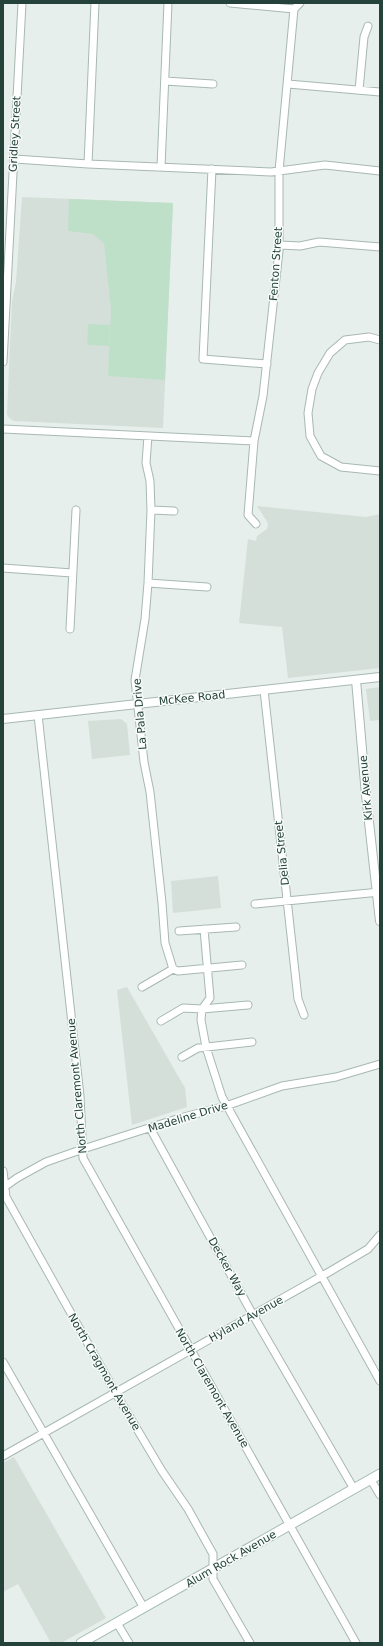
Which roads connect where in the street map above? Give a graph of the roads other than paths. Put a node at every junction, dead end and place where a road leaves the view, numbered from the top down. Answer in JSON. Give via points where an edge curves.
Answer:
{"nodes":[{"id":1,"x":22,"y":3,"type":"edge"},
{"id":2,"x":95,"y":3,"type":"edge"},
{"id":3,"x":168,"y":3,"type":"edge"},
{"id":4,"x":230,"y":3,"type":"edge"},
{"id":5,"x":300,"y":3,"type":"edge"},
{"id":6,"x":294,"y":9,"type":"junction"},
{"id":7,"x":368,"y":26,"type":"dead end"},
{"id":8,"x":165,"y":81,"type":"junction"},
{"id":9,"x":213,"y":84,"type":"dead end"},
{"id":10,"x":288,"y":84,"type":"junction"},
{"id":11,"x":359,"y":90,"type":"junction"},
{"id":12,"x":380,"y":92,"type":"edge"},
{"id":13,"x":15,"y":159,"type":"junction"},
{"id":14,"x":88,"y":164,"type":"junction"},
{"id":15,"x":161,"y":167,"type":"junction"},
{"id":16,"x":212,"y":169,"type":"junction"},
{"id":17,"x":279,"y":171,"type":"junction"},
{"id":18,"x":380,"y":171,"type":"edge"},
{"id":19,"x":3,"y":196,"type":"edge"},
{"id":20,"x":12,"y":197,"type":"junction"},
{"id":21,"x":280,"y":245,"type":"junction"},
{"id":22,"x":380,"y":247,"type":"edge"},
{"id":23,"x":380,"y":340,"type":"edge"},
{"id":24,"x":3,"y":362,"type":"edge"},
{"id":25,"x":267,"y":364,"type":"junction"},
{"id":26,"x":3,"y":429,"type":"edge"},
{"id":27,"x":148,"y":436,"type":"junction"},
{"id":28,"x":254,"y":441,"type":"junction"},
{"id":29,"x":380,"y":471,"type":"edge"},
{"id":30,"x":76,"y":510,"type":"dead end"},
{"id":31,"x":151,"y":510,"type":"junction"},
{"id":32,"x":174,"y":511,"type":"dead end"},
{"id":33,"x":256,"y":524,"type":"dead end"},
{"id":34,"x":3,"y":568,"type":"edge"},
{"id":35,"x":72,"y":573,"type":"junction"},
{"id":36,"x":148,"y":583,"type":"junction"},
{"id":37,"x":207,"y":587,"type":"dead end"},
{"id":38,"x":70,"y":629,"type":"dead end"},
{"id":39,"x":380,"y":677,"type":"edge"},
{"id":40,"x":356,"y":680,"type":"junction"},
{"id":41,"x":264,"y":690,"type":"junction"},
{"id":42,"x":138,"y":704,"type":"junction"},
{"id":43,"x":38,"y":715,"type":"junction"},
{"id":44,"x":3,"y":719,"type":"edge"},
{"id":45,"x":379,"y":892,"type":"edge"},
{"id":46,"x":287,"y":901,"type":"junction"},
{"id":47,"x":255,"y":904,"type":"dead end"},
{"id":48,"x":380,"y":920,"type":"edge"},
{"id":49,"x":236,"y":927,"type":"dead end"},
{"id":50,"x":204,"y":929,"type":"junction"},
{"id":51,"x":178,"y":931,"type":"dead end"},
{"id":52,"x":242,"y":964,"type":"dead end"},
{"id":53,"x":208,"y":968,"type":"junction"},
{"id":54,"x":173,"y":969,"type":"junction"},
{"id":55,"x":142,"y":987,"type":"dead end"},
{"id":56,"x":248,"y":1005,"type":"dead end"},
{"id":57,"x":202,"y":1009,"type":"junction"},
{"id":58,"x":304,"y":1015,"type":"dead end"},
{"id":59,"x":161,"y":1021,"type":"dead end"},
{"id":60,"x":252,"y":1042,"type":"dead end"},
{"id":61,"x":206,"y":1047,"type":"junction"},
{"id":62,"x":182,"y":1057,"type":"dead end"},
{"id":63,"x":380,"y":1064,"type":"edge"},
{"id":64,"x":226,"y":1106,"type":"junction"},
{"id":65,"x":150,"y":1128,"type":"junction"},
{"id":66,"x":83,"y":1149,"type":"junction"},
{"id":67,"x":3,"y":1171,"type":"edge"},
{"id":68,"x":4,"y":1188,"type":"edge"},
{"id":69,"x":380,"y":1235,"type":"edge"},
{"id":70,"x":321,"y":1277,"type":"junction"},
{"id":71,"x":253,"y":1315,"type":"junction"},
{"id":72,"x":190,"y":1350,"type":"junction"},
{"id":73,"x":3,"y":1362,"type":"edge"},
{"id":74,"x":380,"y":1381,"type":"edge"},
{"id":75,"x":115,"y":1392,"type":"junction"},
{"id":76,"x":44,"y":1433,"type":"junction"},
{"id":77,"x":3,"y":1456,"type":"edge"},
{"id":78,"x":380,"y":1474,"type":"edge"},
{"id":79,"x":371,"y":1480,"type":"junction"},
{"id":80,"x":354,"y":1489,"type":"junction"},
{"id":81,"x":380,"y":1495,"type":"edge"},
{"id":82,"x":290,"y":1525,"type":"junction"},
{"id":83,"x":214,"y":1568,"type":"junction"},
{"id":84,"x":144,"y":1608,"type":"junction"},
{"id":85,"x":117,"y":1623,"type":"junction"},
{"id":86,"x":82,"y":1643,"type":"edge"},
{"id":87,"x":129,"y":1643,"type":"edge"},
{"id":88,"x":250,"y":1643,"type":"edge"},
{"id":89,"x":356,"y":1643,"type":"edge"}],
"edges":[{"from":1,"to":13,"type":"street","name":"Gridley Street"},
{"from":2,"to":14,"type":"street"},
{"from":3,"to":8,"type":"street"},
{"from":4,"to":6,"type":"street"},
{"from":5,"to":6,"type":"street"},
{"from":6,"to":10,"type":"street","name":"Fenton Street"},
{"from":7,"to":11,"type":"street","via":[[364,37]]},
{"from":8,"to":9,"type":"street"},
{"from":8,"to":15,"type":"street"},
{"from":10,"to":11,"type":"street"},
{"from":10,"to":17,"type":"street","name":"Fenton Street"},
{"from":11,"to":12,"type":"street"},
{"from":13,"to":14,"type":"street"},
{"from":13,"to":20,"type":"street","name":"Gridley Street"},
{"from":14,"to":15,"type":"street"},
{"from":15,"to":16,"type":"street"},
{"from":16,"to":17,"type":"street"},
{"from":16,"to":25,"type":"street","via":[[203,359]]},
{"from":17,"to":18,"type":"street","via":[[325,165]]},
{"from":17,"to":21,"type":"street","name":"Fenton Street"},
{"from":19,"to":20,"type":"street"},
{"from":20,"to":24,"type":"street","name":"Gridley Street"},
{"from":21,"to":22,"type":"street","via":[[300,246],[319,242]]},
{"from":21,"to":25,"type":"street","name":"Fenton Street"},
{"from":23,"to":29,"type":"street","via":[[369,337],[345,340],[330,353],[312,389],[308,413],[310,436],[321,456],[341,467]]},
{"from":25,"to":28,"type":"street","name":"Fenton Street"},
{"from":26,"to":27,"type":"street"},
{"from":27,"to":28,"type":"street"},
{"from":27,"to":31,"type":"street","name":"La Pala Drive","via":[[146,463],[150,481]]},
{"from":28,"to":33,"type":"street","name":"Fenton Street","via":[[248,515]]},
{"from":30,"to":35,"type":"street"},
{"from":31,"to":32,"type":"street"},
{"from":31,"to":36,"type":"street","name":"La Pala Drive"},
{"from":34,"to":35,"type":"street"},
{"from":35,"to":38,"type":"street"},
{"from":36,"to":37,"type":"street"},
{"from":36,"to":42,"type":"street","name":"La Pala Drive","via":[[135,680]]},
{"from":39,"to":40,"type":"street","name":"McKee Road"},
{"from":40,"to":41,"type":"street","name":"McKee Road"},
{"from":40,"to":45,"type":"street","name":"Kirk Avenue","via":[[366,795]]},
{"from":41,"to":42,"type":"street","name":"McKee Road"},
{"from":41,"to":46,"type":"street","name":"Delia Street"},
{"from":42,"to":43,"type":"street","name":"McKee Road"},
{"from":42,"to":54,"type":"street","name":"La Pala Drive","via":[[150,792],[165,943]]},
{"from":43,"to":44,"type":"street","name":"McKee Road"},
{"from":43,"to":66,"type":"street","name":"North Claremont Avenue","via":[[80,1096]]},
{"from":45,"to":46,"type":"street"},
{"from":45,"to":48,"type":"street","name":"Kirk Avenue"},
{"from":46,"to":47,"type":"street"},
{"from":46,"to":58,"type":"street","name":"Delia Street","via":[[298,999]]},
{"from":49,"to":50,"type":"street"},
{"from":50,"to":51,"type":"street"},
{"from":50,"to":53,"type":"street"},
{"from":52,"to":53,"type":"street"},
{"from":53,"to":54,"type":"street","via":[[178,971]]},
{"from":53,"to":57,"type":"street","via":[[210,998]]},
{"from":54,"to":55,"type":"street"},
{"from":56,"to":57,"type":"street"},
{"from":57,"to":59,"type":"street","via":[[183,1008]]},
{"from":57,"to":61,"type":"street"},
{"from":60,"to":61,"type":"street"},
{"from":61,"to":62,"type":"street","via":[[198,1048]]},
{"from":61,"to":64,"type":"street"},
{"from":63,"to":64,"type":"street","name":"Madeline Drive","via":[[336,1077],[282,1086]]},
{"from":64,"to":65,"type":"street","name":"Madeline Drive"},
{"from":64,"to":70,"type":"street"},
{"from":65,"to":66,"type":"street","name":"Madeline Drive"},
{"from":65,"to":71,"type":"street","name":"Decker Way"},
{"from":66,"to":68,"type":"street","name":"Madeline Drive","via":[[46,1162]]},
{"from":66,"to":72,"type":"street","name":"North Claremont Avenue","via":[[82,1158]]},
{"from":67,"to":68,"type":"street","name":"North Cragmont Avenue"},
{"from":68,"to":75,"type":"street","name":"North Cragmont Avenue","via":[[6,1197]]},
{"from":69,"to":70,"type":"street","name":"Hyland Avenue","via":[[368,1249]]},
{"from":70,"to":71,"type":"street","name":"Hyland Avenue"},
{"from":70,"to":74,"type":"street"},
{"from":71,"to":72,"type":"street","name":"Hyland Avenue"},
{"from":71,"to":80,"type":"street","name":"Decker Way"},
{"from":72,"to":75,"type":"street","name":"Hyland Avenue"},
{"from":72,"to":82,"type":"street","name":"North Claremont Avenue"},
{"from":73,"to":76,"type":"street"},
{"from":75,"to":76,"type":"street","name":"Hyland Avenue"},
{"from":75,"to":83,"type":"street","name":"North Cragmont Avenue","via":[[188,1509],[213,1555]]},
{"from":76,"to":77,"type":"street","name":"Hyland Avenue"},
{"from":76,"to":84,"type":"street"},
{"from":78,"to":79,"type":"main road","name":"Alum Rock Avenue"},
{"from":79,"to":80,"type":"main road","name":"Alum Rock Avenue"},
{"from":79,"to":81,"type":"street"},
{"from":80,"to":82,"type":"main road","name":"Alum Rock Avenue"},
{"from":82,"to":83,"type":"main road","name":"Alum Rock Avenue"},
{"from":82,"to":89,"type":"street","name":"North Claremont Avenue"},
{"from":83,"to":84,"type":"main road","name":"Alum Rock Avenue"},
{"from":83,"to":88,"type":"street","name":"North Cragmont Avenue","via":[[213,1579]]},
{"from":84,"to":85,"type":"main road","name":"Alum Rock Avenue"},
{"from":85,"to":86,"type":"main road","name":"Alum Rock Avenue"},
{"from":85,"to":87,"type":"street"}]}
